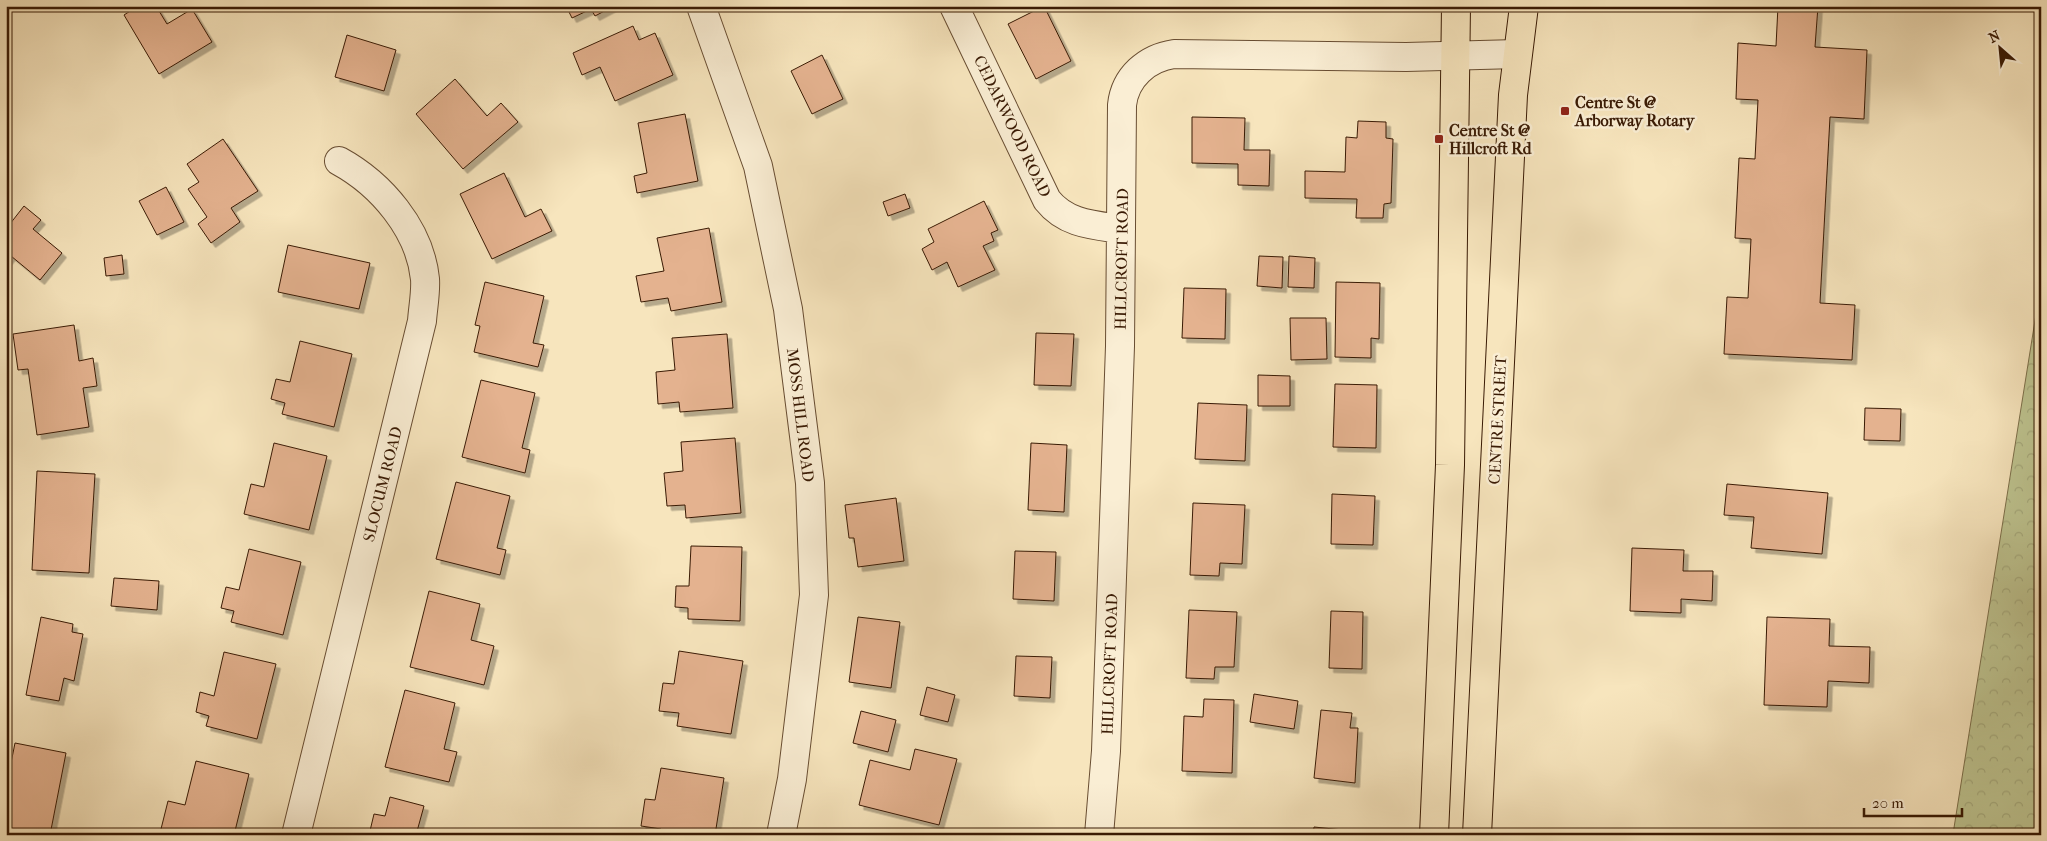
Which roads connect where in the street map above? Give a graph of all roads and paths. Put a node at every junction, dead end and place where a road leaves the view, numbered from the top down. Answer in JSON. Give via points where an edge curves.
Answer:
{"nodes":[{"id":1,"x":701,"y":6,"type":"edge"},
{"id":2,"x":954,"y":6,"type":"edge"},
{"id":3,"x":1456,"y":6,"type":"edge"},
{"id":4,"x":1524,"y":6,"type":"edge"},
{"id":5,"x":1517,"y":54,"type":"junction"},
{"id":6,"x":1456,"y":57,"type":"junction"},
{"id":7,"x":339,"y":161,"type":"dead end"},
{"id":8,"x":1121,"y":229,"type":"junction"},
{"id":9,"x":296,"y":835,"type":"edge"},
{"id":10,"x":781,"y":835,"type":"edge"},
{"id":11,"x":1099,"y":835,"type":"edge"},
{"id":12,"x":1434,"y":835,"type":"edge"},
{"id":13,"x":1477,"y":835,"type":"edge"}],
"edges":[{"from":1,"to":10,"type":"street","name":"MOSS HILL ROAD","via":[[758,166],[788,309],[810,483],[814,595],[792,779]]},
{"from":2,"to":8,"type":"street","name":"CEDARWOOD ROAD","via":[[1053,207],[1081,223]]},
{"from":3,"to":6,"type":"highway"},
{"from":4,"to":5,"type":"highway","name":"CENTRE STREET"},
{"from":5,"to":6,"type":"street","name":"HILLCROFT ROAD"},
{"from":5,"to":13,"type":"highway","name":"CENTRE STREET"},
{"from":6,"to":8,"type":"street","name":"HILLCROFT ROAD","via":[[1174,54],[1155,59],[1136,74],[1127,86],[1123,100]]},
{"from":6,"to":12,"type":"highway","via":[[1450,465]]},
{"from":7,"to":9,"type":"street","name":"SLOCUM ROAD","via":[[359,172],[400,214],[417,249],[425,278],[423,312]]},
{"from":8,"to":11,"type":"street","name":"HILLCROFT ROAD","via":[[1106,751]]}]}
